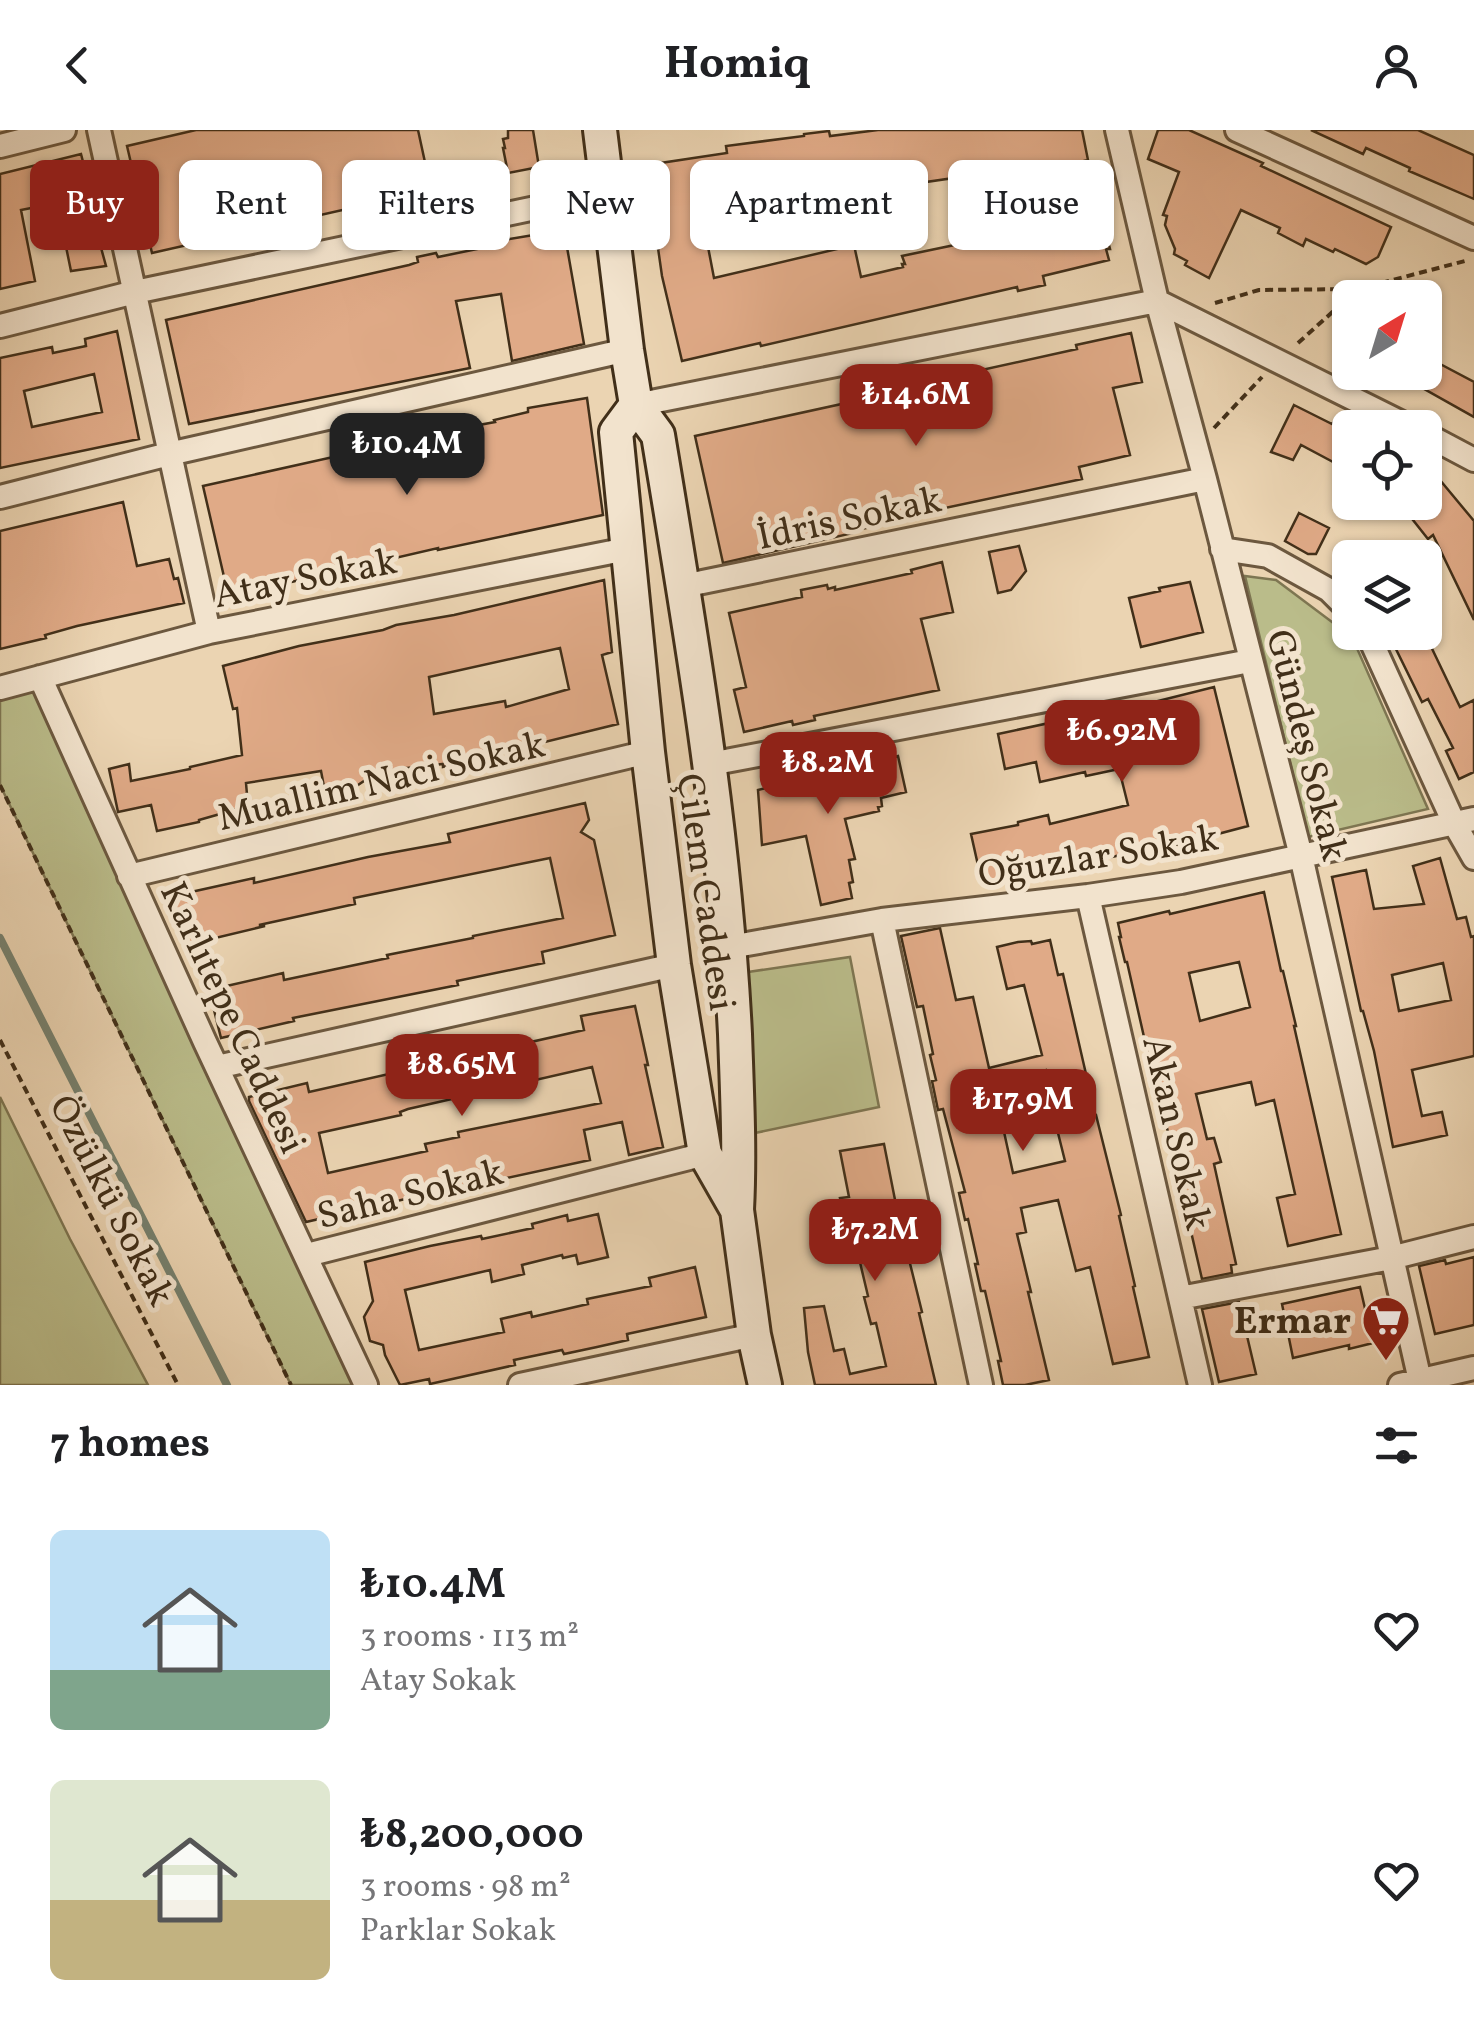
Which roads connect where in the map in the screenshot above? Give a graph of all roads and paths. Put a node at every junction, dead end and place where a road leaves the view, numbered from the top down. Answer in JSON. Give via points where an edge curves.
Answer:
{"nodes":[{"id":1,"x":64,"y":130,"type":"edge"},
{"id":2,"x":99,"y":130,"type":"edge"},
{"id":3,"x":600,"y":130,"type":"edge"},
{"id":4,"x":1117,"y":130,"type":"edge"},
{"id":5,"x":1237,"y":130,"type":"edge"},
{"id":6,"x":0,"y":146,"type":"edge"},
{"id":7,"x":603,"y":160,"type":"edge"},
{"id":8,"x":530,"y":209,"type":"edge"},
{"id":9,"x":1474,"y":238,"type":"edge"},
{"id":10,"x":614,"y":250,"type":"edge"},
{"id":11,"x":1474,"y":258,"type":"edge"},
{"id":12,"x":136,"y":292,"type":"junction"},
{"id":13,"x":1157,"y":301,"type":"junction"},
{"id":14,"x":1180,"y":312,"type":"junction"},
{"id":15,"x":0,"y":326,"type":"edge"},
{"id":16,"x":627,"y":350,"type":"junction"},
{"id":17,"x":636,"y":406,"type":"junction"},
{"id":18,"x":1376,"y":410,"type":"edge"},
{"id":19,"x":1442,"y":442,"type":"edge"},
{"id":20,"x":168,"y":454,"type":"junction"},
{"id":21,"x":1474,"y":458,"type":"edge"},
{"id":22,"x":1205,"y":480,"type":"junction"},
{"id":23,"x":0,"y":497,"type":"edge"},
{"id":24,"x":627,"y":549,"type":"junction"},
{"id":25,"x":1222,"y":549,"type":"junction"},
{"id":26,"x":683,"y":586,"type":"junction"},
{"id":27,"x":1332,"y":593,"type":"edge"},
{"id":28,"x":208,"y":632,"type":"junction"},
{"id":29,"x":1376,"y":650,"type":"edge"},
{"id":30,"x":1250,"y":661,"type":"junction"},
{"id":31,"x":40,"y":677,"type":"junction"},
{"id":32,"x":0,"y":688,"type":"edge"},
{"id":33,"x":648,"y":752,"type":"junction"},
{"id":34,"x":710,"y":764,"type":"junction"},
{"id":35,"x":0,"y":785,"type":"edge"},
{"id":36,"x":1464,"y":821,"type":"edge"},
{"id":37,"x":1301,"y":856,"type":"junction"},
{"id":38,"x":1474,"y":858,"type":"edge"},
{"id":39,"x":130,"y":876,"type":"junction"},
{"id":40,"x":1088,"y":896,"type":"junction"},
{"id":41,"x":882,"y":920,"type":"junction"},
{"id":42,"x":730,"y":947,"type":"junction"},
{"id":43,"x":674,"y":964,"type":"junction"},
{"id":44,"x":0,"y":1040,"type":"edge"},
{"id":45,"x":217,"y":1067,"type":"junction"},
{"id":46,"x":705,"y":1154,"type":"junction"},
{"id":47,"x":736,"y":1210,"type":"junction"},
{"id":48,"x":1474,"y":1237,"type":"edge"},
{"id":49,"x":306,"y":1254,"type":"junction"},
{"id":50,"x":1392,"y":1258,"type":"junction"},
{"id":51,"x":1180,"y":1298,"type":"junction"},
{"id":52,"x":754,"y":1335,"type":"junction"},
{"id":53,"x":1474,"y":1368,"type":"edge"},
{"id":54,"x":1414,"y":1384,"type":"edge"},
{"id":55,"x":178,"y":1385,"type":"edge"},
{"id":56,"x":291,"y":1385,"type":"edge"},
{"id":57,"x":366,"y":1385,"type":"edge"},
{"id":58,"x":520,"y":1385,"type":"edge"},
{"id":59,"x":765,"y":1385,"type":"edge"},
{"id":60,"x":981,"y":1385,"type":"edge"},
{"id":61,"x":1200,"y":1385,"type":"edge"}],
"edges":[{"from":1,"to":6,"type":"street"},
{"from":2,"to":12,"type":"street"},
{"from":3,"to":7,"type":"main road"},
{"from":4,"to":13,"type":"street","name":"Gündeş Sokak"},
{"from":5,"to":9,"type":"street"},
{"from":8,"to":12,"type":"street"},
{"from":10,"to":16,"type":"main road"},
{"from":11,"to":14,"type":"path","via":[[1358,290],[1259,290]]},
{"from":12,"to":15,"type":"street"},
{"from":12,"to":20,"type":"street"},
{"from":13,"to":14,"type":"street"},
{"from":13,"to":17,"type":"street"},
{"from":13,"to":22,"type":"street","name":"Gündeş Sokak"},
{"from":14,"to":18,"type":"street"},
{"from":16,"to":17,"type":"main road"},
{"from":16,"to":20,"type":"street"},
{"from":17,"to":24,"type":"main road","name":"Çilem Caddesi","via":[[616,432]]},
{"from":17,"to":26,"type":"main road","via":[[658,435]]},
{"from":19,"to":21,"type":"street"},
{"from":20,"to":23,"type":"street"},
{"from":20,"to":28,"type":"street"},
{"from":22,"to":25,"type":"street","name":"Gündeş Sokak"},
{"from":22,"to":26,"type":"street","name":"İdris Sokak"},
{"from":24,"to":28,"type":"street","name":"Atay Sokak"},
{"from":24,"to":33,"type":"main road","name":"Çilem Caddesi"},
{"from":25,"to":27,"type":"street","via":[[1268,556]]},
{"from":25,"to":30,"type":"street","name":"Gündeş Sokak"},
{"from":26,"to":34,"type":"main road"},
{"from":28,"to":31,"type":"street","name":"Atay Sokak"},
{"from":29,"to":36,"type":"street"},
{"from":30,"to":34,"type":"street"},
{"from":30,"to":37,"type":"street","name":"Gündeş Sokak"},
{"from":31,"to":32,"type":"street","name":"Atay Sokak"},
{"from":31,"to":39,"type":"street","name":"Karlıtepe Caddesi"},
{"from":33,"to":39,"type":"street","name":"Muallim Naci Sokak"},
{"from":33,"to":43,"type":"main road","name":"Çilem Caddesi"},
{"from":34,"to":42,"type":"main road"},
{"from":35,"to":56,"type":"path"},
{"from":36,"to":37,"type":"street","name":"Oğuzlar Sokak"},
{"from":36,"to":38,"type":"street"},
{"from":37,"to":40,"type":"street","name":"Oğuzlar Sokak"},
{"from":37,"to":50,"type":"street","name":"Gündeş Sokak"},
{"from":39,"to":45,"type":"street","name":"Karlıtepe Caddesi"},
{"from":40,"to":41,"type":"street","name":"Oğuzlar Sokak"},
{"from":40,"to":51,"type":"street","name":"Akan Sokak"},
{"from":41,"to":42,"type":"street","name":"Oğuzlar Sokak"},
{"from":41,"to":60,"type":"street"},
{"from":42,"to":47,"type":"main road","via":[[740,1144]]},
{"from":43,"to":45,"type":"street"},
{"from":43,"to":46,"type":"main road","name":"Çilem Caddesi"},
{"from":44,"to":55,"type":"path","name":"Özülkü Sokak"},
{"from":45,"to":49,"type":"street","name":"Karlıtepe Caddesi"},
{"from":46,"to":47,"type":"main road","name":"Çilem Caddesi"},
{"from":46,"to":49,"type":"street","name":"Saha Sokak"},
{"from":47,"to":52,"type":"main road","name":"Çilem Caddesi"},
{"from":48,"to":50,"type":"street"},
{"from":49,"to":57,"type":"street","name":"Karlıtepe Caddesi"},
{"from":50,"to":51,"type":"street"},
{"from":50,"to":54,"type":"street","name":"Gündeş Sokak"},
{"from":51,"to":61,"type":"street","name":"Akan Sokak"},
{"from":52,"to":58,"type":"street"},
{"from":52,"to":59,"type":"main road","name":"Çilem Caddesi"},
{"from":53,"to":54,"type":"street"}]}
